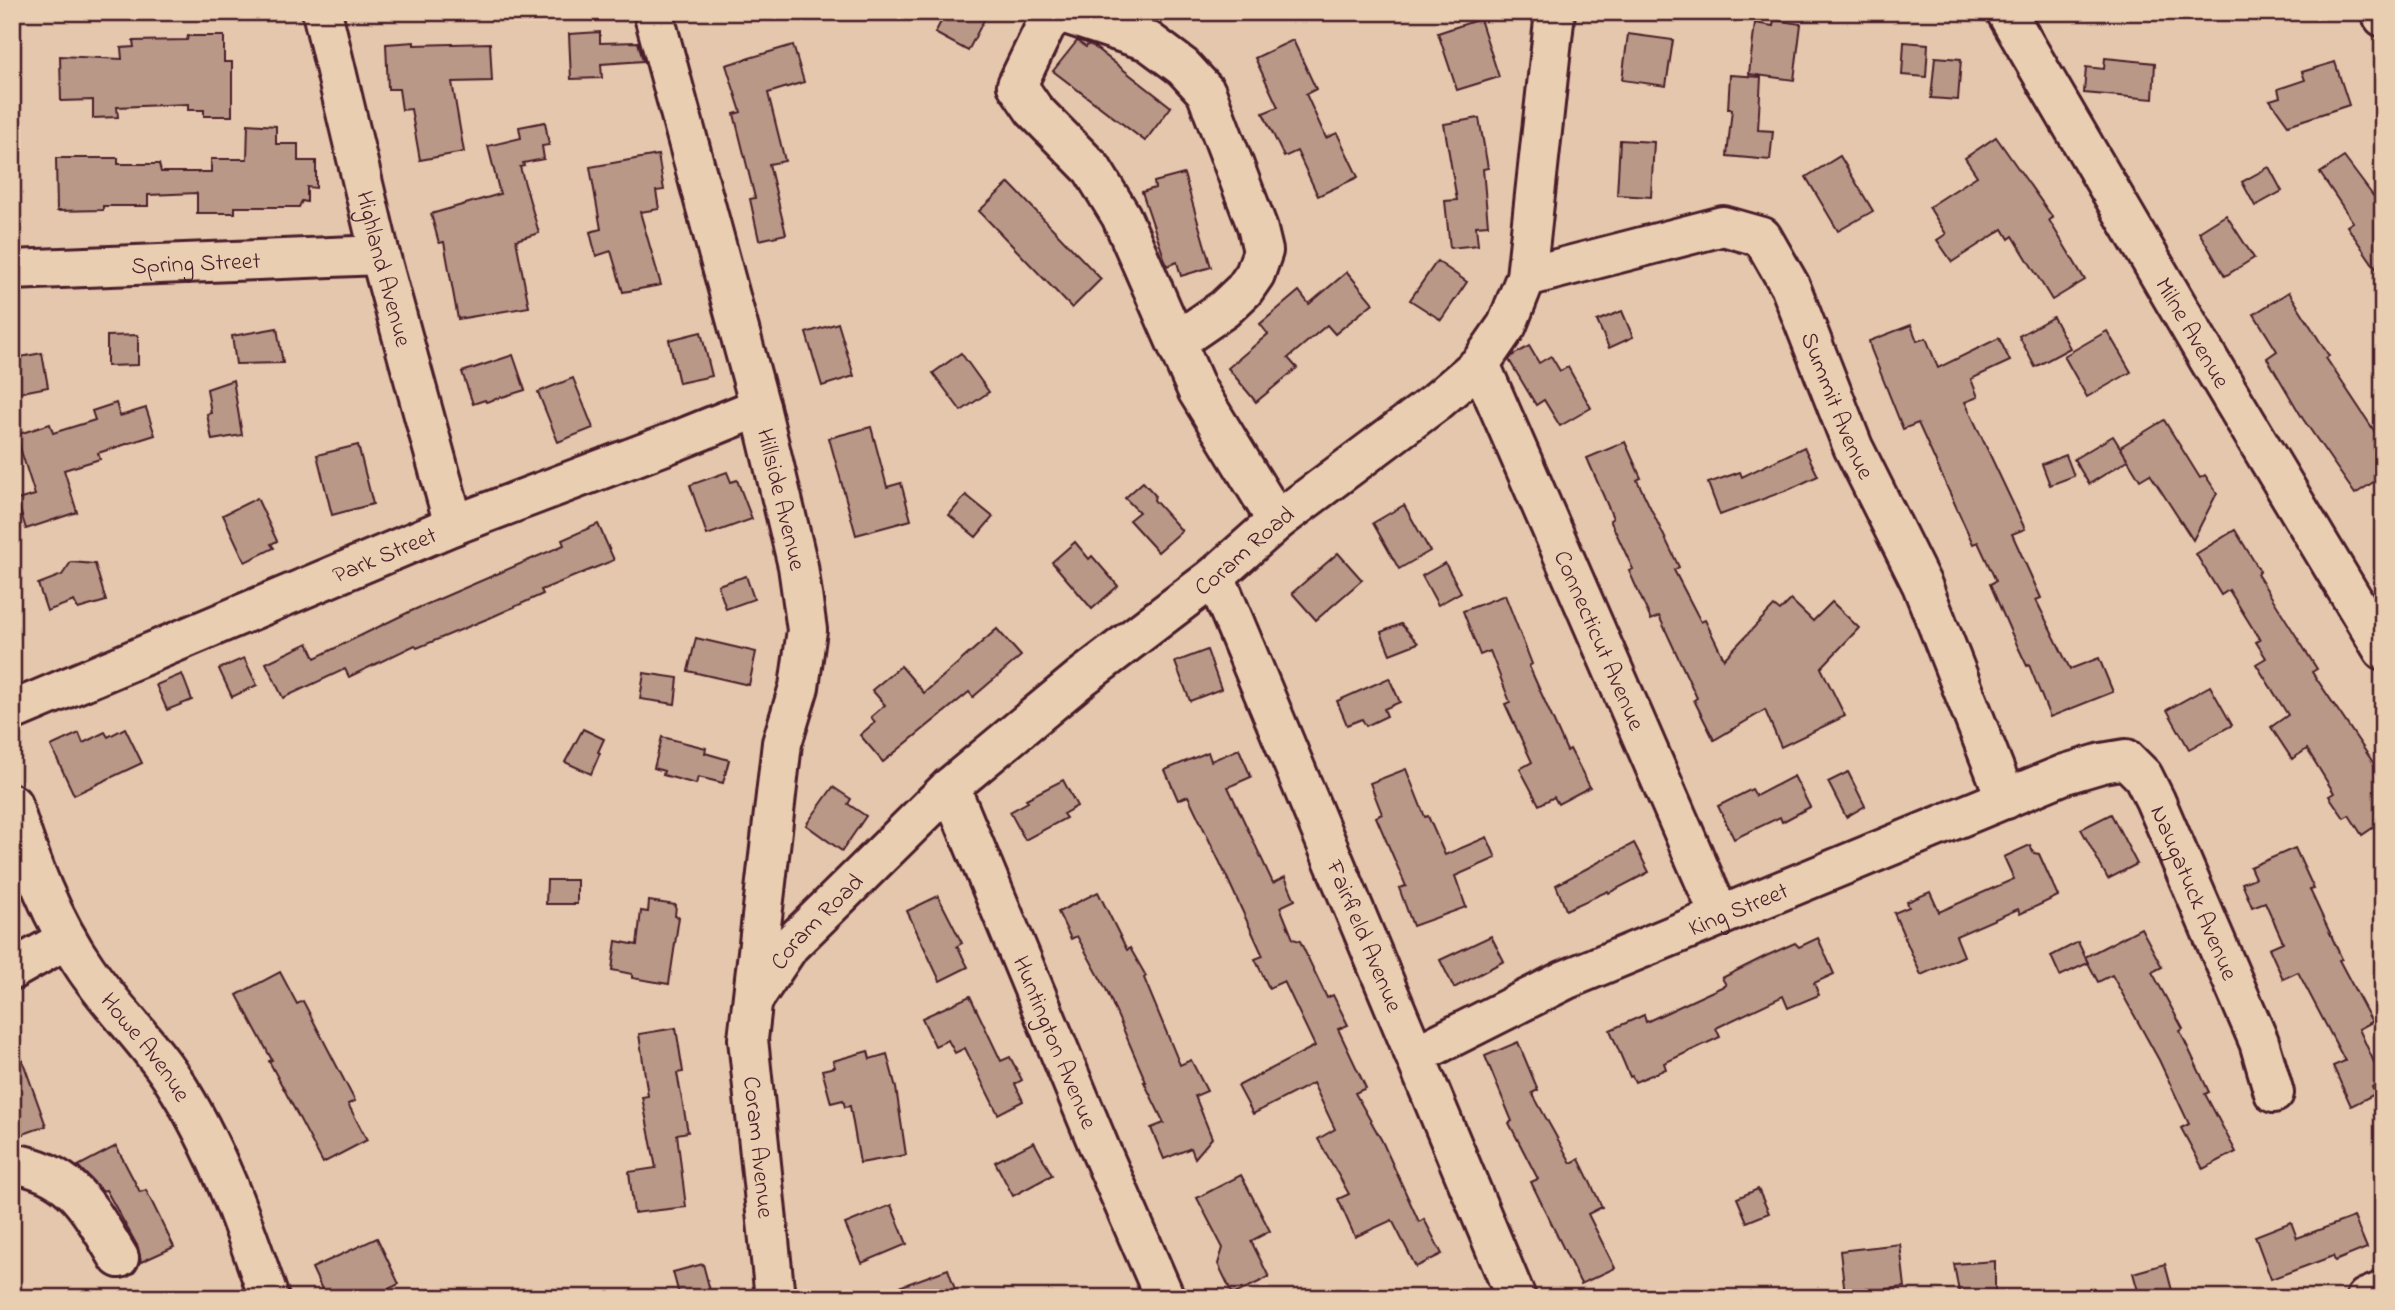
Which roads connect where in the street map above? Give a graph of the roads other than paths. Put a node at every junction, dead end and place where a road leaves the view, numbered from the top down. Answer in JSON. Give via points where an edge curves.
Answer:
{"nodes":[{"id":1,"x":322,"y":12,"type":"edge"},
{"id":2,"x":653,"y":12,"type":"edge"},
{"id":3,"x":1555,"y":12,"type":"edge"},
{"id":4,"x":2006,"y":12,"type":"edge"},
{"id":5,"x":380,"y":255,"type":"junction"},
{"id":6,"x":12,"y":270,"type":"edge"},
{"id":7,"x":1526,"y":277,"type":"junction"},
{"id":8,"x":1176,"y":342,"type":"junction"},
{"id":9,"x":1480,"y":364,"type":"junction"},
{"id":10,"x":760,"y":407,"type":"junction"},
{"id":11,"x":1277,"y":521,"type":"junction"},
{"id":12,"x":454,"y":525,"type":"junction"},
{"id":13,"x":1214,"y":576,"type":"junction"},
{"id":14,"x":2383,"y":650,"type":"edge"},
{"id":15,"x":12,"y":711,"type":"edge"},
{"id":16,"x":2065,"y":774,"type":"joint"},
{"id":17,"x":950,"y":788,"type":"junction"},
{"id":18,"x":2006,"y":799,"type":"junction"},
{"id":19,"x":12,"y":804,"type":"edge"},
{"id":20,"x":1720,"y":916,"type":"junction"},
{"id":21,"x":67,"y":939,"type":"junction"},
{"id":22,"x":12,"y":970,"type":"edge"},
{"id":23,"x":755,"y":997,"type":"junction"},
{"id":24,"x":1416,"y":1055,"type":"junction"},
{"id":25,"x":2274,"y":1093,"type":"dead end"},
{"id":26,"x":12,"y":1163,"type":"edge"},
{"id":27,"x":119,"y":1258,"type":"dead end"},
{"id":28,"x":2383,"y":1291,"type":"edge"},
{"id":29,"x":269,"y":1298,"type":"edge"},
{"id":30,"x":775,"y":1298,"type":"edge"},
{"id":31,"x":1165,"y":1298,"type":"edge"},
{"id":32,"x":1516,"y":1298,"type":"edge"},
{"id":33,"x":2366,"y":1298,"type":"edge"}],
"edges":[{"from":1,"to":5,"type":"street","name":"Highland Avenue"},
{"from":2,"to":10,"type":"street","name":"Hillside Avenue"},
{"from":3,"to":7,"type":"street","name":"Coram Road"},
{"from":4,"to":14,"type":"street","name":"Milne Avenue"},
{"from":5,"to":6,"type":"street","name":"Spring Street"},
{"from":5,"to":12,"type":"street","name":"Highland Avenue"},
{"from":7,"to":9,"type":"street","name":"Coram Road","via":[[1507,325]]},
{"from":7,"to":18,"type":"street","name":"Summit Avenue","via":[[1723,226],[1762,237],[1790,286],[1853,447],[1922,585]]},
{"from":8,"to":8,"type":"street","via":[[1244,290],[1263,251],[1257,226],[1206,92],[1183,67],[1148,41],[1059,12],[1046,24],[1017,85],[1034,110],[1092,169],[1121,216]]},
{"from":8,"to":11,"type":"street","via":[[1197,390]]},
{"from":9,"to":11,"type":"street","name":"Coram Road"},
{"from":9,"to":20,"type":"street","name":"Connecticut Avenue"},
{"from":10,"to":12,"type":"street","name":"Park Street"},
{"from":10,"to":23,"type":"street","name":"Hillside Avenue","via":[[798,566],[807,630],[799,687],[782,743]]},
{"from":11,"to":13,"type":"street","name":"Coram Road"},
{"from":12,"to":15,"type":"street","name":"Park Street"},
{"from":13,"to":17,"type":"street","name":"Coram Road"},
{"from":13,"to":24,"type":"street","name":"Fairfield Avenue"},
{"from":16,"to":18,"type":"street","name":"King Street"},
{"from":16,"to":25,"type":"street","name":"Naugatuck Avenue","via":[[2126,759],[2143,776],[2259,1042]]},
{"from":17,"to":23,"type":"street","name":"Coram Road","via":[[790,945]]},
{"from":17,"to":31,"type":"street","name":"Huntington Avenue"},
{"from":18,"to":20,"type":"street","name":"King Street"},
{"from":19,"to":21,"type":"street","name":"Howe Avenue","via":[[26,849]]},
{"from":20,"to":24,"type":"street","name":"King Street","via":[[1565,980]]},
{"from":21,"to":22,"type":"street"},
{"from":21,"to":29,"type":"street","name":"Howe Avenue","via":[[172,1079],[208,1140]]},
{"from":23,"to":30,"type":"street","name":"Coram Avenue","via":[[748,1039]]},
{"from":24,"to":32,"type":"street","name":"Fairfield Avenue"},
{"from":26,"to":27,"type":"street","via":[[64,1181],[85,1202]]},
{"from":28,"to":33,"type":"street"}]}
